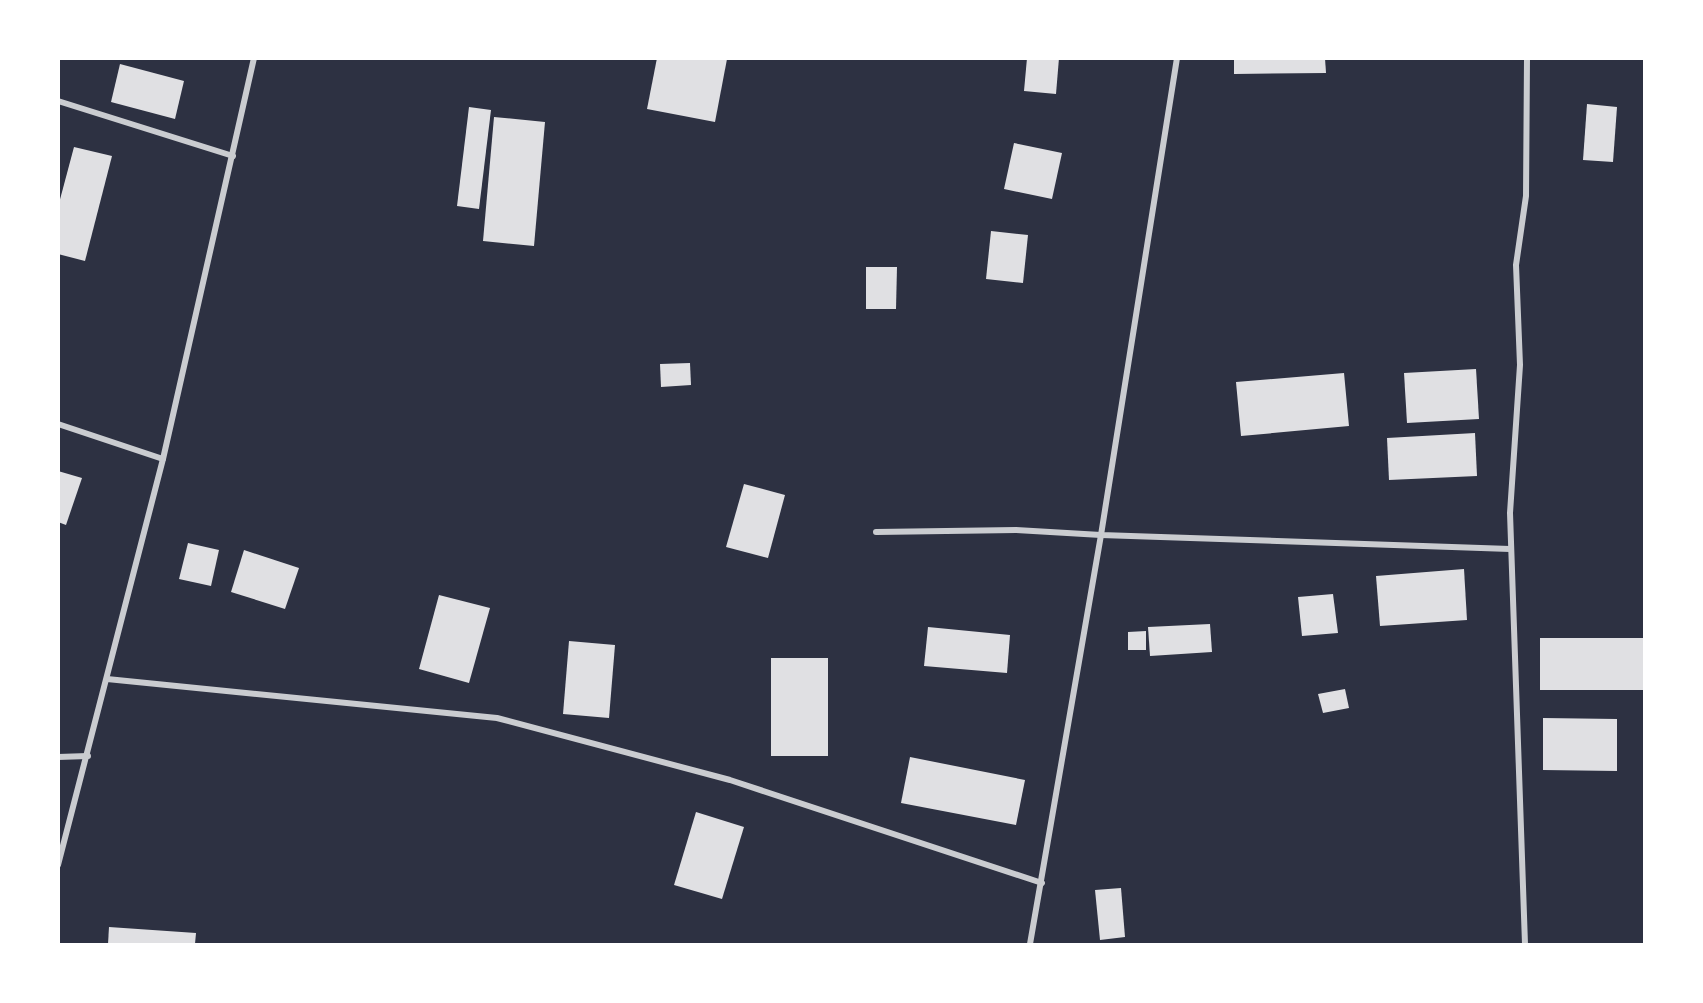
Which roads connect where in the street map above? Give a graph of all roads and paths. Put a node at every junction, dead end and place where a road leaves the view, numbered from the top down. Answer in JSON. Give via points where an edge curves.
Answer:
{"nodes":[{"id":1,"x":254,"y":58,"type":"edge"},
{"id":2,"x":1177,"y":58,"type":"edge"},
{"id":3,"x":1527,"y":58,"type":"edge"},
{"id":4,"x":58,"y":101,"type":"edge"},
{"id":5,"x":233,"y":156,"type":"junction"},
{"id":6,"x":58,"y":424,"type":"edge"},
{"id":7,"x":163,"y":459,"type":"junction"},
{"id":8,"x":876,"y":532,"type":"dead end"},
{"id":9,"x":1101,"y":535,"type":"junction"},
{"id":10,"x":1510,"y":549,"type":"junction"},
{"id":11,"x":107,"y":679,"type":"junction"},
{"id":12,"x":88,"y":756,"type":"junction"},
{"id":13,"x":58,"y":757,"type":"edge"},
{"id":14,"x":58,"y":865,"type":"edge"},
{"id":15,"x":1042,"y":882,"type":"junction"},
{"id":16,"x":1030,"y":945,"type":"edge"},
{"id":17,"x":1525,"y":945,"type":"edge"}],
"edges":[{"from":1,"to":5,"type":"street"},
{"from":2,"to":9,"type":"street"},
{"from":3,"to":10,"type":"street","via":[[1526,196],[1516,266],[1520,365]]},
{"from":4,"to":5,"type":"street"},
{"from":5,"to":7,"type":"street"},
{"from":6,"to":7,"type":"street"},
{"from":7,"to":11,"type":"street"},
{"from":8,"to":9,"type":"street","via":[[1016,530]]},
{"from":9,"to":10,"type":"street"},
{"from":9,"to":15,"type":"street"},
{"from":10,"to":17,"type":"street"},
{"from":11,"to":12,"type":"street"},
{"from":11,"to":15,"type":"street","via":[[497,718],[730,780]]},
{"from":12,"to":13,"type":"street"},
{"from":12,"to":14,"type":"street"},
{"from":15,"to":16,"type":"street"}]}
